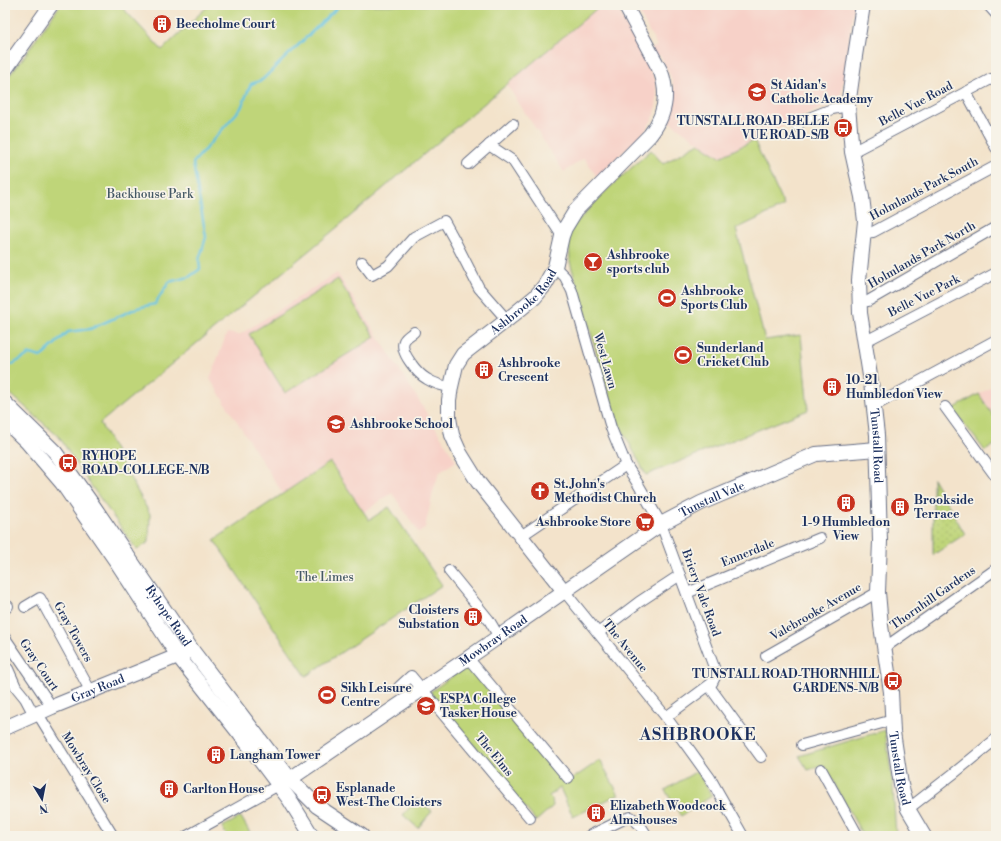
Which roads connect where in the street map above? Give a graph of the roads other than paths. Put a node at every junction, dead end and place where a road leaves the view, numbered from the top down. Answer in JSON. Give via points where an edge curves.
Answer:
{"nodes":[{"id":1,"x":51,"y":5,"type":"edge"},
{"id":2,"x":625,"y":5,"type":"edge"},
{"id":3,"x":863,"y":5,"type":"edge"},
{"id":4,"x":988,"y":5,"type":"edge"},
{"id":5,"x":996,"y":14,"type":"edge"},
{"id":6,"x":5,"y":70,"type":"edge"},
{"id":7,"x":991,"y":79,"type":"dead end"},
{"id":8,"x":966,"y":92,"type":"junction"},
{"id":9,"x":848,"y":106,"type":"junction"},
{"id":10,"x":513,"y":124,"type":"dead end"},
{"id":11,"x":797,"y":126,"type":"dead end"},
{"id":12,"x":489,"y":145,"type":"junction"},
{"id":13,"x":996,"y":148,"type":"edge"},
{"id":14,"x":852,"y":152,"type":"junction"},
{"id":15,"x":468,"y":164,"type":"dead end"},
{"id":16,"x":996,"y":166,"type":"edge"},
{"id":17,"x":996,"y":227,"type":"edge"},
{"id":18,"x":864,"y":233,"type":"junction"},
{"id":19,"x":562,"y":236,"type":"junction"},
{"id":20,"x":362,"y":262,"type":"dead end"},
{"id":21,"x":555,"y":267,"type":"junction"},
{"id":22,"x":996,"y":273,"type":"edge"},
{"id":23,"x":860,"y":302,"type":"junction"},
{"id":24,"x":507,"y":320,"type":"junction"},
{"id":25,"x":414,"y":332,"type":"dead end"},
{"id":26,"x":996,"y":340,"type":"edge"},
{"id":27,"x":864,"y":342,"type":"junction"},
{"id":28,"x":451,"y":387,"type":"junction"},
{"id":29,"x":5,"y":403,"type":"edge"},
{"id":30,"x":874,"y":406,"type":"junction"},
{"id":31,"x":945,"y":407,"type":"dead end"},
{"id":32,"x":5,"y":421,"type":"edge"},
{"id":33,"x":877,"y":449,"type":"junction"},
{"id":34,"x":626,"y":465,"type":"junction"},
{"id":35,"x":996,"y":477,"type":"edge"},
{"id":36,"x":660,"y":524,"type":"junction"},
{"id":37,"x":520,"y":536,"type":"junction"},
{"id":38,"x":820,"y":538,"type":"dead end"},
{"id":39,"x":996,"y":569,"type":"edge"},
{"id":40,"x":449,"y":571,"type":"dead end"},
{"id":41,"x":680,"y":575,"type":"junction"},
{"id":42,"x":564,"y":591,"type":"junction"},
{"id":43,"x":686,"y":592,"type":"junction"},
{"id":44,"x":878,"y":592,"type":"junction"},
{"id":45,"x":25,"y":607,"type":"dead end"},
{"id":46,"x":598,"y":633,"type":"junction"},
{"id":47,"x":499,"y":637,"type":"junction"},
{"id":48,"x":5,"y":638,"type":"edge"},
{"id":49,"x":884,"y":648,"type":"junction"},
{"id":50,"x":192,"y":650,"type":"junction"},
{"id":51,"x":178,"y":656,"type":"junction"},
{"id":52,"x":766,"y":656,"type":"dead end"},
{"id":53,"x":468,"y":658,"type":"junction"},
{"id":54,"x":5,"y":667,"type":"edge"},
{"id":55,"x":9,"y":681,"type":"edge"},
{"id":56,"x":709,"y":686,"type":"junction"},
{"id":57,"x":399,"y":687,"type":"dead end"},
{"id":58,"x":422,"y":690,"type":"junction"},
{"id":59,"x":91,"y":692,"type":"junction"},
{"id":60,"x":52,"y":707,"type":"junction"},
{"id":61,"x":36,"y":714,"type":"junction"},
{"id":62,"x":666,"y":717,"type":"junction"},
{"id":63,"x":893,"y":720,"type":"junction"},
{"id":64,"x":5,"y":728,"type":"edge"},
{"id":65,"x":996,"y":739,"type":"edge"},
{"id":66,"x":802,"y":745,"type":"dead end"},
{"id":67,"x":760,"y":757,"type":"dead end"},
{"id":68,"x":310,"y":766,"type":"junction"},
{"id":69,"x":821,"y":769,"type":"dead end"},
{"id":70,"x":568,"y":778,"type":"dead end"},
{"id":71,"x":284,"y":782,"type":"junction"},
{"id":72,"x":307,"y":797,"type":"junction"},
{"id":73,"x":908,"y":809,"type":"junction"},
{"id":74,"x":530,"y":818,"type":"dead end"},
{"id":75,"x":112,"y":836,"type":"edge"},
{"id":76,"x":187,"y":836,"type":"edge"},
{"id":77,"x":311,"y":836,"type":"edge"},
{"id":78,"x":362,"y":836,"type":"edge"},
{"id":79,"x":589,"y":836,"type":"edge"},
{"id":80,"x":647,"y":836,"type":"edge"},
{"id":81,"x":743,"y":836,"type":"edge"},
{"id":82,"x":858,"y":836,"type":"edge"},
{"id":83,"x":924,"y":836,"type":"edge"}],
"edges":[{"from":1,"to":6,"type":"street"},
{"from":2,"to":19,"type":"street","name":"Ashbrooke Road","via":[[662,72],[666,96],[663,113],[650,135],[576,210]]},
{"from":3,"to":9,"type":"street","name":"Tunstall Road"},
{"from":4,"to":5,"type":"street"},
{"from":7,"to":8,"type":"street","name":"Belle Vue Road"},
{"from":8,"to":13,"type":"street"},
{"from":8,"to":14,"type":"street","name":"Belle Vue Road"},
{"from":9,"to":11,"type":"street","via":[[832,109],[801,121]]},
{"from":9,"to":14,"type":"street","name":"Tunstall Road"},
{"from":10,"to":12,"type":"street"},
{"from":12,"to":15,"type":"street"},
{"from":12,"to":19,"type":"street","via":[[514,161]]},
{"from":14,"to":18,"type":"street","name":"Tunstall Road","via":[[862,197]]},
{"from":16,"to":18,"type":"street","name":"Holmlands Park South","via":[[873,232]]},
{"from":17,"to":23,"type":"street","name":"Holmlands Park North","via":[[868,301]]},
{"from":18,"to":23,"type":"street","name":"Tunstall Road","via":[[859,280]]},
{"from":19,"to":21,"type":"street","name":"Ashbrooke Road"},
{"from":20,"to":24,"type":"street","via":[[372,275],[388,266],[414,237],[444,221],[479,288]]},
{"from":21,"to":24,"type":"street","name":"Ashbrooke Road","via":[[540,291]]},
{"from":21,"to":34,"type":"street","name":"West Lawn","via":[[565,277],[572,291],[610,428]]},
{"from":22,"to":27,"type":"street","name":"Belle Vue Park"},
{"from":23,"to":27,"type":"street","name":"Tunstall Road"},
{"from":24,"to":28,"type":"street","name":"Ashbrooke Road","via":[[460,357]]},
{"from":25,"to":28,"type":"street","via":[[407,336],[403,343],[410,362],[426,378]]},
{"from":26,"to":30,"type":"street"},
{"from":27,"to":30,"type":"street","name":"Tunstall Road"},
{"from":28,"to":37,"type":"street","name":"Ashbrooke Road","via":[[449,418],[456,444],[478,482]]},
{"from":29,"to":50,"type":"street","name":"Ryhope Road","via":[[55,452]]},
{"from":30,"to":33,"type":"street","name":"Tunstall Road"},
{"from":31,"to":35,"type":"street"},
{"from":32,"to":51,"type":"street","name":"Ryhope Road","via":[[62,483]]},
{"from":33,"to":36,"type":"street","name":"Tunstall Vale","via":[[816,454],[701,503]]},
{"from":33,"to":44,"type":"street","name":"Tunstall Road","via":[[880,541]]},
{"from":34,"to":36,"type":"street","name":"Briery Vale Road"},
{"from":34,"to":37,"type":"street"},
{"from":36,"to":41,"type":"street","name":"Briery Vale Road"},
{"from":36,"to":42,"type":"street","name":"Tunstall Vale"},
{"from":37,"to":42,"type":"street","name":"Ashbrooke Road"},
{"from":38,"to":43,"type":"street","name":"Ennerdale"},
{"from":39,"to":49,"type":"street","name":"Thornhill Gardens"},
{"from":40,"to":47,"type":"street","via":[[489,620]]},
{"from":41,"to":43,"type":"street","name":"Briery Vale Road"},
{"from":41,"to":46,"type":"street"},
{"from":42,"to":46,"type":"street","name":"The Avenue"},
{"from":42,"to":47,"type":"street","name":"Mowbray Road"},
{"from":43,"to":56,"type":"street","name":"Briery Vale Road","via":[[714,670],[715,678]]},
{"from":44,"to":49,"type":"street","name":"Tunstall Road"},
{"from":44,"to":52,"type":"street","name":"Valebrooke Avenue"},
{"from":45,"to":59,"type":"street","name":"Gray Towers","via":[[40,598]]},
{"from":46,"to":62,"type":"street","name":"The Avenue"},
{"from":47,"to":53,"type":"street","name":"Mowbray Road"},
{"from":48,"to":60,"type":"street","name":"Gray Court"},
{"from":49,"to":63,"type":"street","name":"Tunstall Road"},
{"from":50,"to":51,"type":"street","name":"Gray Road"},
{"from":50,"to":71,"type":"street","name":"Ryhope Road"},
{"from":51,"to":59,"type":"street","name":"Gray Road"},
{"from":51,"to":71,"type":"street","name":"Ryhope Road","via":[[250,747]]},
{"from":53,"to":58,"type":"street","name":"Mowbray Road"},
{"from":53,"to":70,"type":"street"},
{"from":54,"to":55,"type":"street","name":"Mowbray Close","via":[[8,669]]},
{"from":55,"to":61,"type":"street","name":"Mowbray Close"},
{"from":56,"to":62,"type":"street"},
{"from":56,"to":67,"type":"street"},
{"from":57,"to":58,"type":"street","name":"The Elms","via":[[412,676]]},
{"from":58,"to":68,"type":"street","name":"Mowbray Road"},
{"from":58,"to":74,"type":"street","name":"The Elms"},
{"from":59,"to":60,"type":"street","name":"Gray Road"},
{"from":60,"to":61,"type":"street","name":"Gray Road"},
{"from":61,"to":64,"type":"street","name":"Gray Road"},
{"from":61,"to":75,"type":"street","name":"Mowbray Close"},
{"from":62,"to":81,"type":"street","name":"The Avenue","via":[[710,778]]},
{"from":63,"to":66,"type":"street"},
{"from":63,"to":73,"type":"street","name":"Tunstall Road","via":[[901,785]]},
{"from":65,"to":73,"type":"street"},
{"from":68,"to":71,"type":"street","name":"Mowbray Road"},
{"from":68,"to":72,"type":"street","via":[[306,780]]},
{"from":69,"to":82,"type":"street"},
{"from":71,"to":72,"type":"street","name":"Ryhope Road"},
{"from":71,"to":76,"type":"street"},
{"from":71,"to":77,"type":"street","name":"Ryhope Road"},
{"from":72,"to":78,"type":"street","name":"Ryhope Road"},
{"from":73,"to":83,"type":"street","name":"Tunstall Road"},
{"from":79,"to":80,"type":"street","via":[[631,817]]}]}
